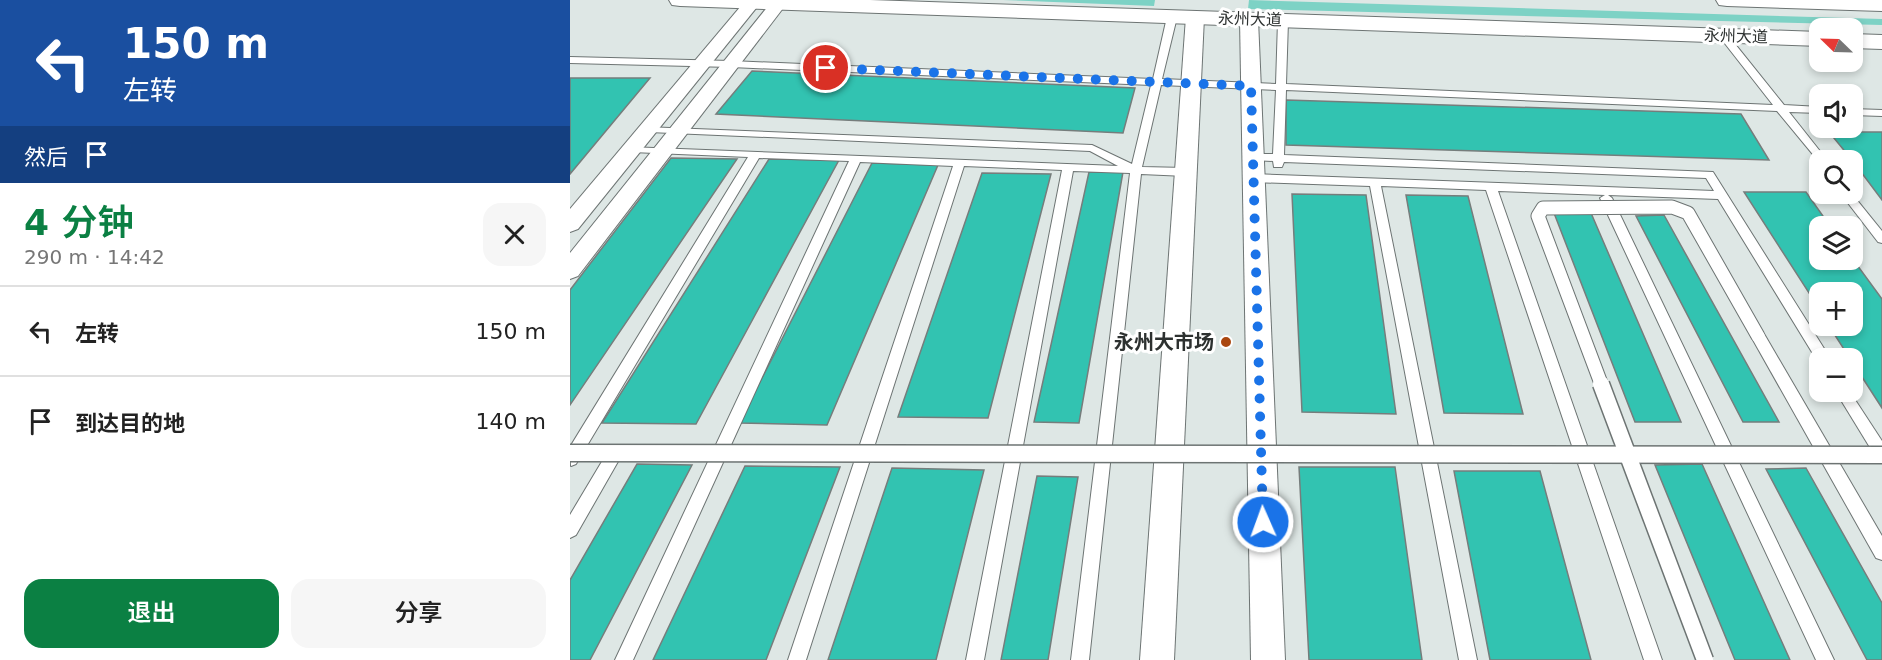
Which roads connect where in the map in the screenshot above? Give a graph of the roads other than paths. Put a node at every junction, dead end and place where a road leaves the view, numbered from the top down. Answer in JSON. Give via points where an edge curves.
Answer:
{"nodes":[{"id":1,"x":680,"y":0,"type":"edge"},
{"id":2,"x":1727,"y":0,"type":"edge"},
{"id":3,"x":753,"y":2,"type":"junction"},
{"id":4,"x":779,"y":3,"type":"junction"},
{"id":5,"x":1882,"y":5,"type":"edge"},
{"id":6,"x":1184,"y":17,"type":"junction"},
{"id":7,"x":1248,"y":20,"type":"junction"},
{"id":8,"x":1283,"y":21,"type":"junction"},
{"id":9,"x":1724,"y":36,"type":"junction"},
{"id":10,"x":1809,"y":39,"type":"edge"},
{"id":11,"x":1863,"y":41,"type":"edge"},
{"id":12,"x":1882,"y":42,"type":"edge"},
{"id":13,"x":570,"y":60,"type":"edge"},
{"id":14,"x":703,"y":63,"type":"junction"},
{"id":15,"x":731,"y":64,"type":"junction"},
{"id":16,"x":1156,"y":82,"type":"junction"},
{"id":17,"x":1191,"y":84,"type":"junction"},
{"id":18,"x":1251,"y":86,"type":"junction"},
{"id":19,"x":1280,"y":87,"type":"junction"},
{"id":20,"x":1780,"y":109,"type":"junction"},
{"id":21,"x":1809,"y":110,"type":"edge"},
{"id":22,"x":1863,"y":112,"type":"edge"},
{"id":23,"x":1882,"y":113,"type":"edge"},
{"id":24,"x":649,"y":129,"type":"junction"},
{"id":25,"x":680,"y":130,"type":"junction"},
{"id":26,"x":632,"y":149,"type":"junction"},
{"id":27,"x":664,"y":150,"type":"junction"},
{"id":28,"x":1813,"y":150,"type":"edge"},
{"id":29,"x":755,"y":155,"type":"junction"},
{"id":30,"x":856,"y":158,"type":"junction"},
{"id":31,"x":1278,"y":158,"type":"junction"},
{"id":32,"x":959,"y":163,"type":"junction"},
{"id":33,"x":1068,"y":167,"type":"junction"},
{"id":34,"x":1136,"y":170,"type":"junction"},
{"id":35,"x":1260,"y":171,"type":"junction"},
{"id":36,"x":1186,"y":172,"type":"junction"},
{"id":37,"x":1376,"y":183,"type":"junction"},
{"id":38,"x":1491,"y":187,"type":"junction"},
{"id":39,"x":1603,"y":191,"type":"junction"},
{"id":40,"x":1722,"y":195,"type":"junction"},
{"id":41,"x":1854,"y":204,"type":"edge"},
{"id":42,"x":570,"y":224,"type":"edge"},
{"id":43,"x":1882,"y":239,"type":"edge"},
{"id":44,"x":570,"y":270,"type":"edge"},
{"id":45,"x":1817,"y":348,"type":"edge"},
{"id":46,"x":1849,"y":402,"type":"edge"},
{"id":47,"x":570,"y":453,"type":"edge"},
{"id":48,"x":615,"y":453,"type":"junction"},
{"id":49,"x":1628,"y":455,"type":"junction"},
{"id":50,"x":1882,"y":455,"type":"edge"},
{"id":51,"x":570,"y":461,"type":"edge"},
{"id":52,"x":570,"y":530,"type":"edge"},
{"id":53,"x":1882,"y":552,"type":"edge"},
{"id":54,"x":624,"y":660,"type":"edge"},
{"id":55,"x":797,"y":660,"type":"edge"},
{"id":56,"x":975,"y":660,"type":"edge"},
{"id":57,"x":1080,"y":660,"type":"edge"},
{"id":58,"x":1157,"y":660,"type":"edge"},
{"id":59,"x":1268,"y":660,"type":"edge"},
{"id":60,"x":1468,"y":660,"type":"edge"},
{"id":61,"x":1653,"y":660,"type":"edge"},
{"id":62,"x":1706,"y":660,"type":"edge"},
{"id":63,"x":1825,"y":660,"type":"edge"}],
"edges":[{"from":1,"to":3,"type":"main road","name":"永州大道"},
{"from":2,"to":5,"type":"main road","name":"永州大道"},
{"from":3,"to":4,"type":"main road","name":"永州大道"},
{"from":3,"to":14,"type":"street"},
{"from":4,"to":6,"type":"main road","name":"永州大道"},
{"from":4,"to":15,"type":"street"},
{"from":6,"to":7,"type":"main road","name":"永州大道"},
{"from":6,"to":16,"type":"lane"},
{"from":6,"to":17,"type":"street"},
{"from":7,"to":8,"type":"main road","name":"永州大道"},
{"from":7,"to":18,"type":"street"},
{"from":8,"to":9,"type":"main road","name":"永州大道"},
{"from":8,"to":19,"type":"lane"},
{"from":9,"to":10,"type":"main road","name":"永州大道"},
{"from":9,"to":20,"type":"lane"},
{"from":11,"to":12,"type":"main road"},
{"from":13,"to":14,"type":"lane"},
{"from":14,"to":15,"type":"lane"},
{"from":14,"to":24,"type":"street"},
{"from":15,"to":16,"type":"lane"},
{"from":15,"to":25,"type":"street"},
{"from":16,"to":17,"type":"lane"},
{"from":16,"to":34,"type":"lane"},
{"from":17,"to":18,"type":"lane"},
{"from":17,"to":36,"type":"street"},
{"from":18,"to":19,"type":"lane"},
{"from":18,"to":35,"type":"street"},
{"from":19,"to":20,"type":"lane"},
{"from":19,"to":31,"type":"lane"},
{"from":20,"to":21,"type":"lane"},
{"from":20,"to":28,"type":"lane"},
{"from":22,"to":23,"type":"lane"},
{"from":24,"to":25,"type":"lane"},
{"from":24,"to":26,"type":"street"},
{"from":25,"to":27,"type":"street"},
{"from":25,"to":34,"type":"lane","via":[[1092,148]]},
{"from":26,"to":27,"type":"lane"},
{"from":26,"to":42,"type":"street"},
{"from":27,"to":29,"type":"lane"},
{"from":27,"to":44,"type":"street"},
{"from":29,"to":30,"type":"lane"},
{"from":29,"to":51,"type":"lane"},
{"from":30,"to":32,"type":"lane"},
{"from":30,"to":54,"type":"lane"},
{"from":31,"to":35,"type":"lane"},
{"from":31,"to":35,"type":"lane"},
{"from":31,"to":40,"type":"lane","via":[[1709,174]]},
{"from":32,"to":33,"type":"lane"},
{"from":32,"to":55,"type":"lane"},
{"from":33,"to":34,"type":"lane"},
{"from":33,"to":56,"type":"lane"},
{"from":34,"to":36,"type":"lane"},
{"from":34,"to":57,"type":"lane"},
{"from":35,"to":37,"type":"lane"},
{"from":35,"to":59,"type":"street"},
{"from":36,"to":58,"type":"street"},
{"from":37,"to":38,"type":"lane"},
{"from":37,"to":60,"type":"lane"},
{"from":38,"to":39,"type":"lane"},
{"from":38,"to":61,"type":"lane"},
{"from":39,"to":40,"type":"lane"},
{"from":39,"to":63,"type":"lane"},
{"from":40,"to":45,"type":"lane"},
{"from":41,"to":43,"type":"lane"},
{"from":46,"to":50,"type":"lane"},
{"from":47,"to":48,"type":"lane","bridge":true},
{"from":48,"to":49,"type":"lane","bridge":true},
{"from":48,"to":52,"type":"lane"},
{"from":49,"to":50,"type":"lane","bridge":true},
{"from":49,"to":53,"type":"lane","bridge":true,"via":[[1538,216],[1543,208],[1672,207],[1688,213]]},
{"from":49,"to":62,"type":"lane","bridge":true}]}
